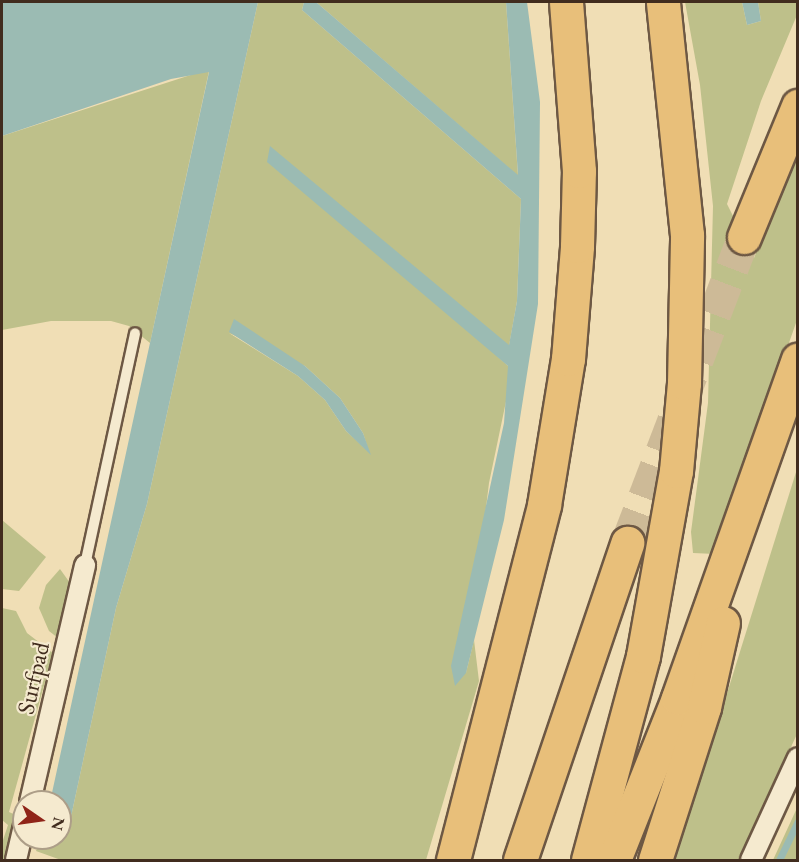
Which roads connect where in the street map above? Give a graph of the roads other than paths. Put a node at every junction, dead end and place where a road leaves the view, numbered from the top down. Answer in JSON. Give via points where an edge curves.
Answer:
{"nodes":[{"id":1,"x":566,"y":2,"type":"edge"},
{"id":2,"x":663,"y":2,"type":"edge"},
{"id":3,"x":798,"y":106,"type":"edge"},
{"id":4,"x":744,"y":237,"type":"tunnel mouth"},
{"id":5,"x":135,"y":333,"type":"dead end"},
{"id":6,"x":798,"y":360,"type":"edge"},
{"id":7,"x":755,"y":479,"type":"junction"},
{"id":8,"x":627,"y":543,"type":"tunnel mouth"},
{"id":9,"x":85,"y":565,"type":"joint"},
{"id":10,"x":798,"y":758,"type":"edge"},
{"id":11,"x":33,"y":790,"type":"edge"},
{"id":12,"x":453,"y":861,"type":"edge"},
{"id":13,"x":520,"y":861,"type":"edge"},
{"id":14,"x":588,"y":861,"type":"edge"},
{"id":15,"x":614,"y":861,"type":"edge"},
{"id":16,"x":654,"y":861,"type":"edge"},
{"id":17,"x":751,"y":861,"type":"edge"}],
"edges":[{"from":1,"to":12,"type":"highway","via":[[579,171],[578,246],[568,359],[544,505]]},
{"from":2,"to":14,"type":"highway","via":[[687,235],[684,383],[676,471],[645,645]]},
{"from":3,"to":4,"type":"highway"},
{"from":5,"to":9,"type":"lane"},
{"from":6,"to":7,"type":"highway"},
{"from":7,"to":15,"type":"highway","via":[[678,698]]},
{"from":7,"to":16,"type":"highway","via":[[704,707]]},
{"from":8,"to":13,"type":"highway"},
{"from":9,"to":11,"type":"street","name":"Surfpad"},
{"from":10,"to":17,"type":"street"}]}
